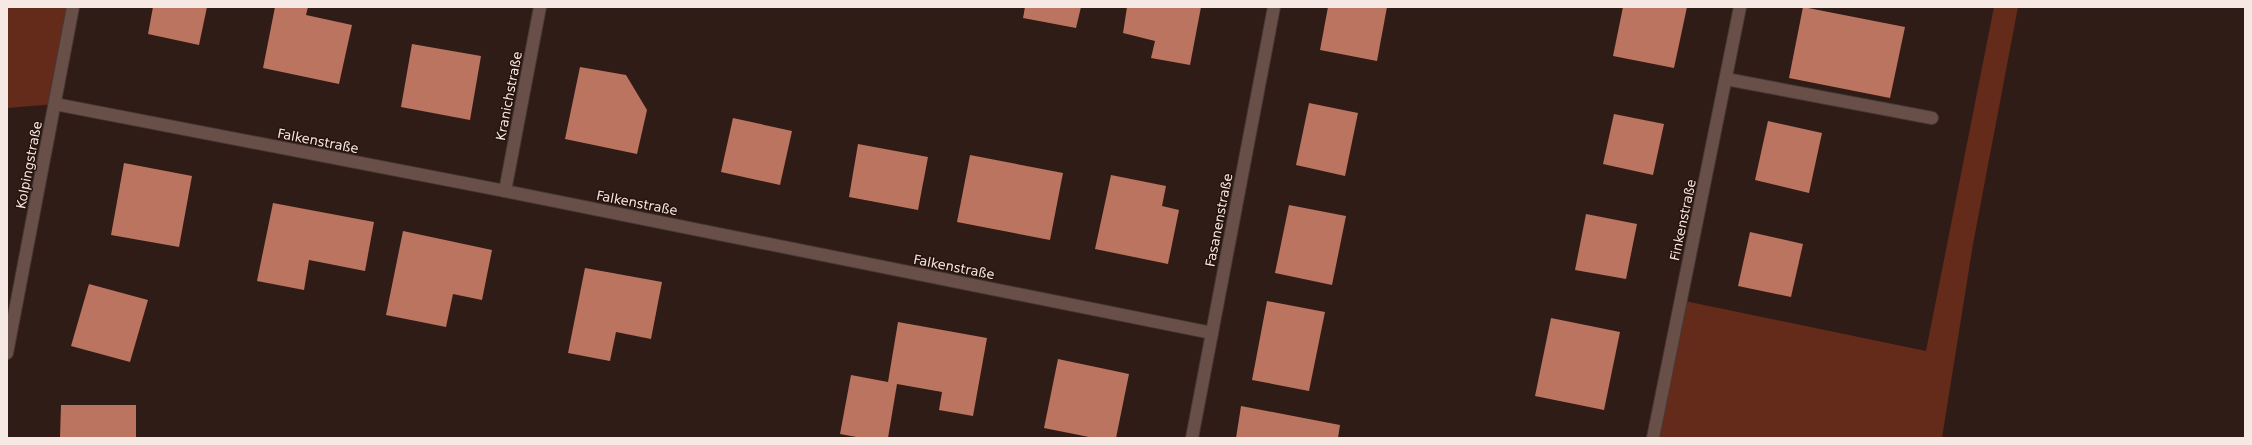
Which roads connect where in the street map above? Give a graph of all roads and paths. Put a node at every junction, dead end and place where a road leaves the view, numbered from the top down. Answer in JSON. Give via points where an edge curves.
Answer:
{"nodes":[{"id":1,"x":73,"y":7,"type":"edge"},
{"id":2,"x":540,"y":7,"type":"edge"},
{"id":3,"x":1274,"y":7,"type":"edge"},
{"id":4,"x":1740,"y":7,"type":"edge"},
{"id":5,"x":1726,"y":79,"type":"junction"},
{"id":6,"x":55,"y":104,"type":"junction"},
{"id":7,"x":1932,"y":118,"type":"dead end"},
{"id":8,"x":505,"y":191,"type":"junction"},
{"id":9,"x":1212,"y":333,"type":"junction"},
{"id":10,"x":8,"y":339,"type":"edge"},
{"id":11,"x":7,"y":353,"type":"edge"},
{"id":12,"x":1192,"y":438,"type":"edge"},
{"id":13,"x":1653,"y":438,"type":"edge"}],
"edges":[{"from":1,"to":6,"type":"street","name":"Kolpingstraße"},
{"from":2,"to":8,"type":"street","name":"Kranichstraße"},
{"from":3,"to":9,"type":"street","name":"Fasanenstraße"},
{"from":4,"to":5,"type":"street","name":"Finkenstraße"},
{"from":5,"to":7,"type":"street"},
{"from":5,"to":13,"type":"street","name":"Finkenstraße"},
{"from":6,"to":8,"type":"street","name":"Falkenstraße"},
{"from":6,"to":10,"type":"street","name":"Kolpingstraße"},
{"from":8,"to":9,"type":"street","name":"Falkenstraße"},
{"from":9,"to":12,"type":"street","name":"Fasanenstraße"},
{"from":10,"to":11,"type":"street","name":"Kolpingstraße"}]}
